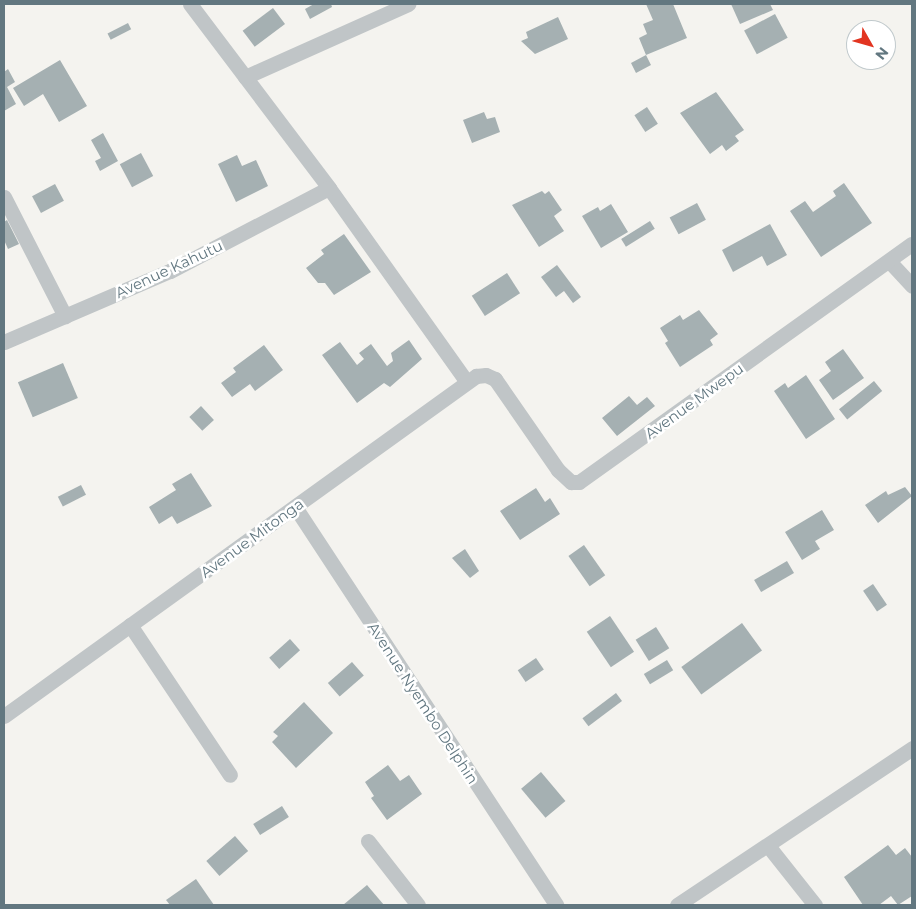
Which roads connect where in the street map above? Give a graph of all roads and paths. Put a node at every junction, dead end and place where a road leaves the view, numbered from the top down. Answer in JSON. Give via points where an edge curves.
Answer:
{"nodes":[{"id":1,"x":190,"y":4,"type":"edge"},
{"id":2,"x":408,"y":4,"type":"edge"},
{"id":3,"x":245,"y":77,"type":"junction"},
{"id":4,"x":329,"y":188,"type":"junction"},
{"id":5,"x":4,"y":197,"type":"edge"},
{"id":6,"x":912,"y":244,"type":"edge"},
{"id":7,"x":890,"y":261,"type":"junction"},
{"id":8,"x":912,"y":286,"type":"edge"},
{"id":9,"x":65,"y":316,"type":"junction"},
{"id":10,"x":4,"y":342,"type":"edge"},
{"id":11,"x":467,"y":382,"type":"junction"},
{"id":12,"x":500,"y":386,"type":"joint"},
{"id":13,"x":295,"y":507,"type":"junction"},
{"id":14,"x":130,"y":625,"type":"junction"},
{"id":15,"x":4,"y":716,"type":"edge"},
{"id":16,"x":912,"y":748,"type":"edge"},
{"id":17,"x":230,"y":775,"type":"dead end"},
{"id":18,"x":368,"y":841,"type":"dead end"},
{"id":19,"x":769,"y":847,"type":"junction"},
{"id":20,"x":550,"y":903,"type":"edge"},
{"id":21,"x":418,"y":905,"type":"edge"},
{"id":22,"x":677,"y":905,"type":"edge"},
{"id":23,"x":815,"y":905,"type":"edge"}],
"edges":[{"from":1,"to":3,"type":"street"},
{"from":2,"to":3,"type":"street"},
{"from":3,"to":4,"type":"street"},
{"from":4,"to":9,"type":"street","name":"Avenue Kahutu","via":[[170,272]]},
{"from":4,"to":11,"type":"street"},
{"from":5,"to":9,"type":"street"},
{"from":6,"to":7,"type":"street","name":"Avenue Mwepu"},
{"from":7,"to":8,"type":"street"},
{"from":7,"to":12,"type":"street","name":"Avenue Mwepu","via":[[579,482],[571,482],[558,470]]},
{"from":9,"to":10,"type":"street","name":"Avenue Kahutu"},
{"from":11,"to":12,"type":"street","name":"Avenue Mitonga","via":[[486,375]]},
{"from":11,"to":13,"type":"street","name":"Avenue Mitonga"},
{"from":13,"to":14,"type":"street","name":"Avenue Mitonga"},
{"from":13,"to":20,"type":"street","name":"Avenue Nyembo Delphin"},
{"from":14,"to":15,"type":"street","name":"Avenue Mitonga"},
{"from":14,"to":17,"type":"street"},
{"from":16,"to":19,"type":"street"},
{"from":18,"to":21,"type":"street"},
{"from":19,"to":22,"type":"street"},
{"from":19,"to":23,"type":"street"}]}
